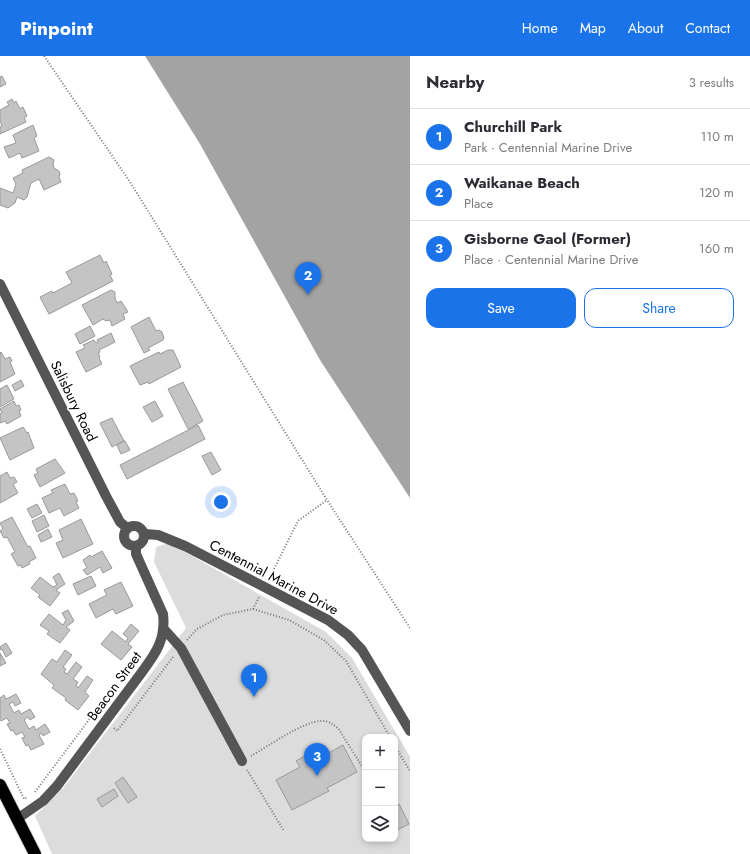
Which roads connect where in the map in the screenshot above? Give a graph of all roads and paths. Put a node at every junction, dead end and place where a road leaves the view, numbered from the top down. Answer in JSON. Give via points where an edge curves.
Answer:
{"nodes":[{"id":1,"x":44,"y":56,"type":"edge"},
{"id":2,"x":0,"y":284,"type":"edge"},
{"id":3,"x":327,"y":500,"type":"junction"},
{"id":4,"x":127,"y":528,"type":"junction"},
{"id":5,"x":144,"y":534,"type":"junction"},
{"id":6,"x":136,"y":546,"type":"junction"},
{"id":7,"x":265,"y":587,"type":"junction"},
{"id":8,"x":253,"y":609,"type":"junction"},
{"id":9,"x":163,"y":628,"type":"junction"},
{"id":10,"x":410,"y":628,"type":"edge"},
{"id":11,"x":181,"y":648,"type":"junction"},
{"id":12,"x":105,"y":722,"type":"junction"},
{"id":13,"x":410,"y":731,"type":"edge"},
{"id":14,"x":388,"y":734,"type":"edge"},
{"id":15,"x":0,"y":749,"type":"edge"},
{"id":16,"x":398,"y":751,"type":"edge"},
{"id":17,"x":242,"y":761,"type":"junction"},
{"id":18,"x":364,"y":770,"type":"edge"},
{"id":19,"x":410,"y":771,"type":"edge"},
{"id":20,"x":0,"y":785,"type":"edge"},
{"id":21,"x":34,"y":792,"type":"dead end"},
{"id":22,"x":29,"y":797,"type":"dead end"},
{"id":23,"x":17,"y":819,"type":"junction"},
{"id":24,"x":284,"y":831,"type":"dead end"},
{"id":25,"x":35,"y":854,"type":"edge"}],
"edges":[{"from":1,"to":3,"type":"path","via":[[130,182]]},
{"from":2,"to":4,"type":"street","name":"Salisbury Road","via":[[106,496],[120,522]]},
{"from":3,"to":7,"type":"path","via":[[298,521]]},
{"from":3,"to":10,"type":"path"},
{"from":4,"to":5,"type":"street","via":[[138,526]]},
{"from":4,"to":6,"type":"street","via":[[124,538],[129,544]]},
{"from":5,"to":6,"type":"street","via":[[143,542]]},
{"from":5,"to":7,"type":"street","name":"Centennial Marine Drive","via":[[167,538]]},
{"from":6,"to":9,"type":"street","name":"Beacon Street","via":[[136,554],[163,614]]},
{"from":7,"to":8,"type":"path"},
{"from":7,"to":13,"type":"street","name":"Centennial Marine Drive","via":[[328,620],[353,640],[362,650]]},
{"from":8,"to":11,"type":"path","via":[[223,615],[197,629]]},
{"from":8,"to":14,"type":"path","via":[[289,620],[324,640],[346,661]]},
{"from":9,"to":11,"type":"street"},
{"from":9,"to":12,"type":"street","name":"Beacon Street","via":[[155,654]]},
{"from":11,"to":12,"type":"path","via":[[117,731]]},
{"from":11,"to":17,"type":"street"},
{"from":12,"to":21,"type":"path","via":[[94,713]]},
{"from":12,"to":23,"type":"street","name":"Beacon Street","via":[[50,794]]},
{"from":15,"to":22,"type":"path","via":[[24,799]]},
{"from":16,"to":19,"type":"path"},
{"from":17,"to":18,"type":"path","via":[[303,726],[322,720],[331,722],[338,728]]},
{"from":17,"to":24,"type":"path"},
{"from":20,"to":23,"type":"highway"},
{"from":23,"to":25,"type":"highway"}]}
